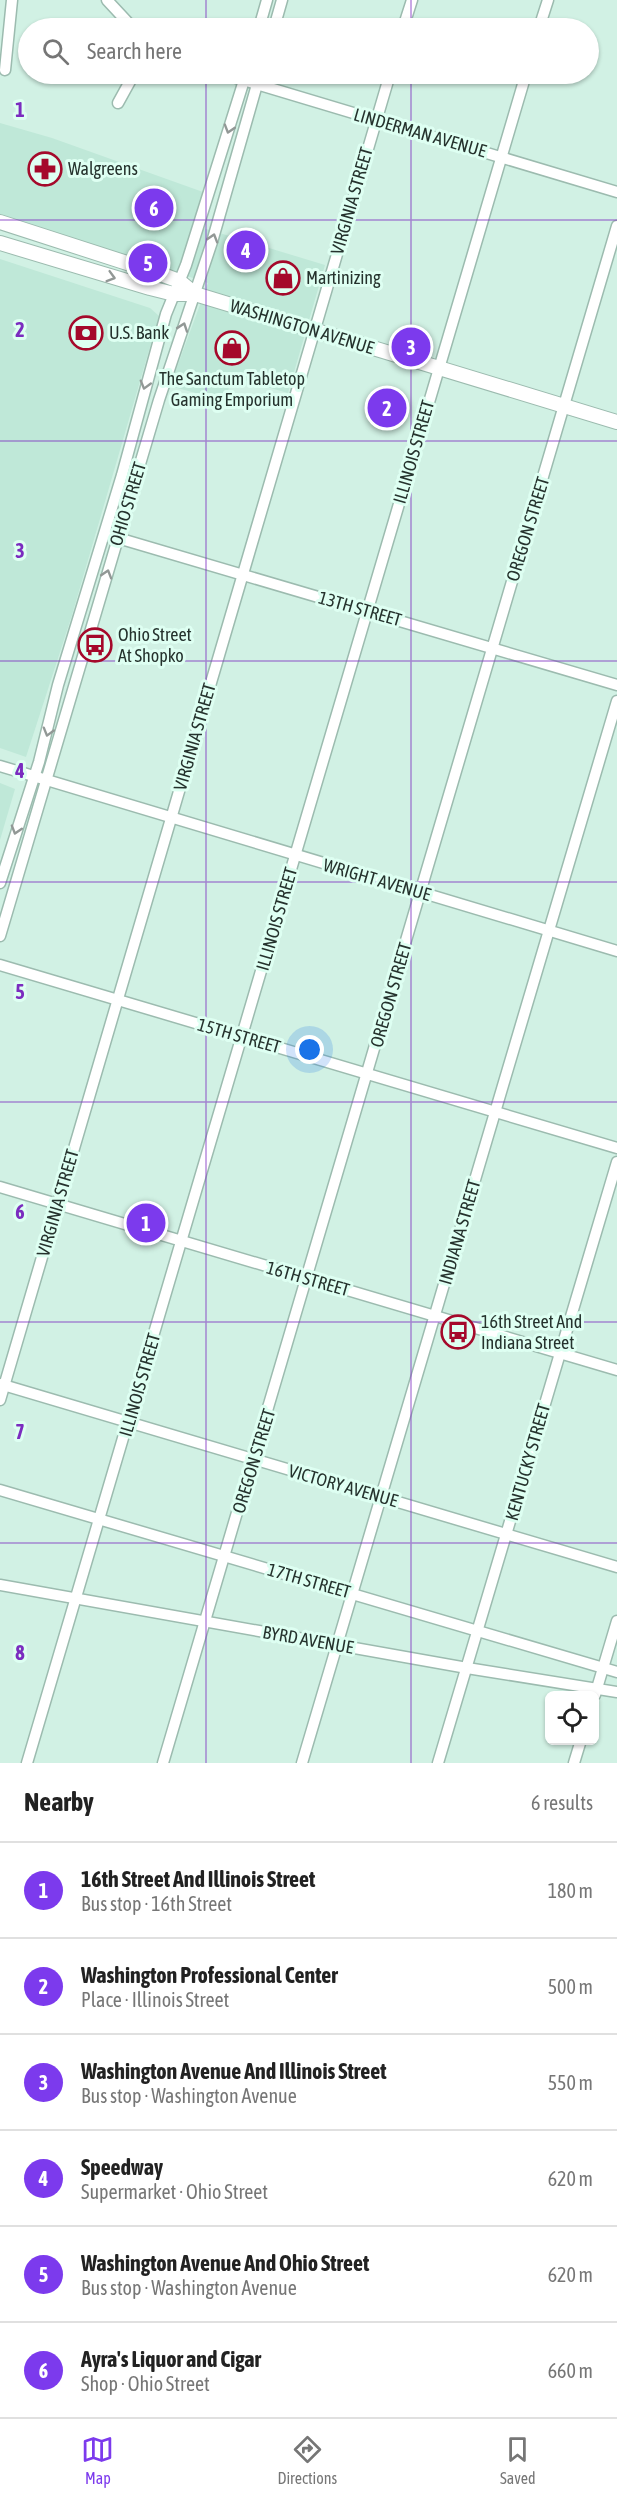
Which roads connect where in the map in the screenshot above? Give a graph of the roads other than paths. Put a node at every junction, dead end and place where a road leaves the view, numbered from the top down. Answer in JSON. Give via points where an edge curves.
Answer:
{"nodes":[{"id":1,"x":12,"y":0,"type":"edge"},
{"id":2,"x":107,"y":0,"type":"edge"},
{"id":3,"x":267,"y":0,"type":"edge"},
{"id":4,"x":282,"y":0,"type":"edge"},
{"id":5,"x":412,"y":0,"type":"edge"},
{"id":6,"x":548,"y":0,"type":"edge"},
{"id":7,"x":124,"y":18,"type":"edge"},
{"id":8,"x":262,"y":18,"type":"edge"},
{"id":9,"x":277,"y":18,"type":"edge"},
{"id":10,"x":406,"y":18,"type":"edge"},
{"id":11,"x":542,"y":18,"type":"edge"},
{"id":12,"x":5,"y":70,"type":"dead end"},
{"id":13,"x":128,"y":84,"type":"edge"},
{"id":14,"x":242,"y":84,"type":"edge"},
{"id":15,"x":387,"y":84,"type":"edge"},
{"id":16,"x":523,"y":84,"type":"edge"},
{"id":17,"x":257,"y":85,"type":"joint"},
{"id":18,"x":118,"y":103,"type":"dead end"},
{"id":19,"x":376,"y":120,"type":"junction"},
{"id":20,"x":501,"y":158,"type":"junction"},
{"id":21,"x":617,"y":192,"type":"edge"},
{"id":22,"x":0,"y":222,"type":"edge"},
{"id":23,"x":617,"y":226,"type":"edge"},
{"id":24,"x":0,"y":230,"type":"edge"},
{"id":25,"x":28,"y":230,"type":"junction"},
{"id":26,"x":0,"y":243,"type":"edge"},
{"id":27,"x":77,"y":246,"type":"junction"},
{"id":28,"x":177,"y":288,"type":"junction"},
{"id":29,"x":195,"y":294,"type":"junction"},
{"id":30,"x":314,"y":329,"type":"junction"},
{"id":31,"x":439,"y":369,"type":"junction"},
{"id":32,"x":564,"y":406,"type":"junction"},
{"id":33,"x":617,"y":422,"type":"edge"},
{"id":34,"x":103,"y":533,"type":"junction"},
{"id":35,"x":117,"y":537,"type":"junction"},
{"id":36,"x":243,"y":574,"type":"junction"},
{"id":37,"x":368,"y":611,"type":"junction"},
{"id":38,"x":493,"y":648,"type":"junction"},
{"id":39,"x":617,"y":685,"type":"edge"},
{"id":40,"x":617,"y":701,"type":"edge"},
{"id":41,"x":0,"y":766,"type":"edge"},
{"id":42,"x":33,"y":778,"type":"junction"},
{"id":43,"x":46,"y":782,"type":"junction"},
{"id":44,"x":171,"y":819,"type":"junction"},
{"id":45,"x":296,"y":856,"type":"junction"},
{"id":46,"x":3,"y":871,"type":"junction"},
{"id":47,"x":0,"y":883,"type":"edge"},
{"id":48,"x":16,"y":883,"type":"junction"},
{"id":49,"x":421,"y":893,"type":"junction"},
{"id":50,"x":549,"y":931,"type":"junction"},
{"id":51,"x":0,"y":936,"type":"edge"},
{"id":52,"x":617,"y":951,"type":"edge"},
{"id":53,"x":0,"y":965,"type":"edge"},
{"id":54,"x":117,"y":1000,"type":"junction"},
{"id":55,"x":243,"y":1037,"type":"junction"},
{"id":56,"x":368,"y":1074,"type":"junction"},
{"id":57,"x":496,"y":1112,"type":"junction"},
{"id":58,"x":617,"y":1148,"type":"edge"},
{"id":59,"x":617,"y":1161,"type":"edge"},
{"id":60,"x":0,"y":1187,"type":"edge"},
{"id":61,"x":57,"y":1205,"type":"junction"},
{"id":62,"x":182,"y":1242,"type":"junction"},
{"id":63,"x":308,"y":1279,"type":"junction"},
{"id":64,"x":435,"y":1316,"type":"junction"},
{"id":65,"x":560,"y":1353,"type":"junction"},
{"id":66,"x":617,"y":1370,"type":"edge"},
{"id":67,"x":2,"y":1385,"type":"edge"},
{"id":68,"x":0,"y":1400,"type":"edge"},
{"id":69,"x":129,"y":1423,"type":"junction"},
{"id":70,"x":254,"y":1460,"type":"junction"},
{"id":71,"x":0,"y":1490,"type":"edge"},
{"id":72,"x":382,"y":1497,"type":"junction"},
{"id":73,"x":100,"y":1519,"type":"junction"},
{"id":74,"x":507,"y":1534,"type":"junction"},
{"id":75,"x":225,"y":1556,"type":"junction"},
{"id":76,"x":617,"y":1567,"type":"edge"},
{"id":77,"x":0,"y":1585,"type":"edge"},
{"id":78,"x":353,"y":1594,"type":"junction"},
{"id":79,"x":76,"y":1599,"type":"junction"},
{"id":80,"x":617,"y":1621,"type":"edge"},
{"id":81,"x":206,"y":1622,"type":"junction"},
{"id":82,"x":478,"y":1630,"type":"junction"},
{"id":83,"x":338,"y":1645,"type":"junction"},
{"id":84,"x":467,"y":1668,"type":"junction"},
{"id":85,"x":603,"y":1668,"type":"junction"},
{"id":86,"x":617,"y":1672,"type":"edge"},
{"id":87,"x":590,"y":1691,"type":"edge"},
{"id":88,"x":595,"y":1691,"type":"edge"},
{"id":89,"x":599,"y":1692,"type":"edge"},
{"id":90,"x":617,"y":1692,"type":"edge"},
{"id":91,"x":579,"y":1745,"type":"edge"},
{"id":92,"x":27,"y":1763,"type":"edge"},
{"id":93,"x":163,"y":1763,"type":"edge"},
{"id":94,"x":302,"y":1763,"type":"edge"},
{"id":95,"x":438,"y":1763,"type":"edge"},
{"id":96,"x":574,"y":1763,"type":"edge"}],
"edges":[{"from":1,"to":12,"type":"street"},
{"from":2,"to":7,"type":"street"},
{"from":3,"to":8,"type":"street"},
{"from":4,"to":9,"type":"street"},
{"from":5,"to":10,"type":"street"},
{"from":6,"to":11,"type":"street"},
{"from":13,"to":18,"type":"street"},
{"from":14,"to":28,"type":"street","name":"OHIO STREET","one_way":true},
{"from":15,"to":19,"type":"street","name":"VIRGINIA STREET"},
{"from":16,"to":20,"type":"street","name":"ILLINOIS STREET"},
{"from":17,"to":19,"type":"street","name":"LINDERMAN AVENUE"},
{"from":29,"to":17,"type":"street","name":"OHIO STREET","one_way":true},
{"from":19,"to":20,"type":"street","name":"LINDERMAN AVENUE"},
{"from":19,"to":30,"type":"street","name":"VIRGINIA STREET"},
{"from":20,"to":21,"type":"street","name":"LINDERMAN AVENUE"},
{"from":20,"to":31,"type":"street","name":"ILLINOIS STREET"},
{"from":22,"to":25,"type":"main road","name":"WASHINGTON AVENUE"},
{"from":23,"to":32,"type":"street","name":"OREGON STREET"},
{"from":24,"to":25,"type":"main road"},
{"from":25,"to":27,"type":"main road","name":"WASHINGTON AVENUE"},
{"from":26,"to":27,"type":"main road","via":[[36,242],[70,251]]},
{"from":26,"to":28,"type":"main road","name":"WASHINGTON AVENUE","one_way":true},
{"from":27,"to":28,"type":"main road","name":"WASHINGTON AVENUE"},
{"from":28,"to":29,"type":"main road","name":"WASHINGTON AVENUE"},
{"from":28,"to":34,"type":"street","name":"OHIO STREET","one_way":true,"via":[[166,314]]},
{"from":29,"to":30,"type":"main road","name":"WASHINGTON AVENUE"},
{"from":35,"to":29,"type":"street","name":"OHIO STREET","one_way":true},
{"from":30,"to":31,"type":"main road","name":"WASHINGTON AVENUE"},
{"from":30,"to":36,"type":"street","name":"VIRGINIA STREET"},
{"from":31,"to":32,"type":"main road","name":"WASHINGTON AVENUE"},
{"from":31,"to":37,"type":"street","name":"ILLINOIS STREET"},
{"from":32,"to":33,"type":"main road","name":"WASHINGTON AVENUE"},
{"from":32,"to":38,"type":"street","name":"OREGON STREET"},
{"from":34,"to":35,"type":"street","name":"13TH STREET"},
{"from":34,"to":42,"type":"street","name":"OHIO STREET","one_way":true},
{"from":35,"to":36,"type":"street","name":"13TH STREET"},
{"from":43,"to":35,"type":"street","name":"OHIO STREET","one_way":true},
{"from":36,"to":37,"type":"street","name":"13TH STREET"},
{"from":36,"to":44,"type":"street","name":"VIRGINIA STREET"},
{"from":37,"to":38,"type":"street","name":"13TH STREET"},
{"from":37,"to":45,"type":"street","name":"ILLINOIS STREET"},
{"from":38,"to":39,"type":"street","name":"13TH STREET"},
{"from":38,"to":49,"type":"street","name":"OREGON STREET"},
{"from":40,"to":50,"type":"street","name":"INDIANA STREET"},
{"from":41,"to":42,"type":"street","name":"WRIGHT AVENUE"},
{"from":42,"to":43,"type":"street","name":"WRIGHT AVENUE"},
{"from":42,"to":46,"type":"street","name":"OHIO STREET","one_way":true},
{"from":43,"to":44,"type":"street","name":"WRIGHT AVENUE"},
{"from":43,"to":48,"type":"street","name":"OHIO STREET"},
{"from":44,"to":45,"type":"street","name":"WRIGHT AVENUE"},
{"from":44,"to":54,"type":"street","name":"VIRGINIA STREET"},
{"from":45,"to":49,"type":"street","name":"WRIGHT AVENUE"},
{"from":45,"to":55,"type":"street","name":"ILLINOIS STREET"},
{"from":46,"to":47,"type":"street","name":"OHIO STREET"},
{"from":46,"to":48,"type":"street"},
{"from":48,"to":51,"type":"street","name":"OHIO STREET"},
{"from":49,"to":50,"type":"street","name":"WRIGHT AVENUE"},
{"from":49,"to":56,"type":"street","name":"OREGON STREET"},
{"from":50,"to":52,"type":"street","name":"WRIGHT AVENUE"},
{"from":50,"to":57,"type":"street","name":"INDIANA STREET"},
{"from":53,"to":54,"type":"street","name":"15TH STREET"},
{"from":54,"to":55,"type":"street","name":"15TH STREET"},
{"from":54,"to":61,"type":"street","name":"VIRGINIA STREET"},
{"from":55,"to":56,"type":"street","name":"15TH STREET"},
{"from":55,"to":62,"type":"street","name":"ILLINOIS STREET"},
{"from":56,"to":57,"type":"street","name":"15TH STREET"},
{"from":56,"to":63,"type":"street","name":"OREGON STREET"},
{"from":57,"to":58,"type":"street","name":"15TH STREET"},
{"from":57,"to":64,"type":"street","name":"INDIANA STREET"},
{"from":59,"to":65,"type":"street","name":"KENTUCKY STREET"},
{"from":60,"to":61,"type":"street","name":"16TH STREET"},
{"from":61,"to":62,"type":"street","name":"16TH STREET"},
{"from":61,"to":67,"type":"street","name":"VIRGINIA STREET"},
{"from":62,"to":63,"type":"street","name":"16TH STREET"},
{"from":62,"to":69,"type":"street","name":"ILLINOIS STREET"},
{"from":63,"to":64,"type":"street","name":"16TH STREET"},
{"from":63,"to":70,"type":"street","name":"OREGON STREET"},
{"from":64,"to":65,"type":"street","name":"16TH STREET"},
{"from":64,"to":72,"type":"street","name":"INDIANA STREET"},
{"from":65,"to":66,"type":"street","name":"16TH STREET"},
{"from":65,"to":74,"type":"street","name":"KENTUCKY STREET"},
{"from":67,"to":68,"type":"street","name":"VIRGINIA STREET"},
{"from":67,"to":69,"type":"street","name":"VICTORY AVENUE"},
{"from":69,"to":70,"type":"street","name":"VICTORY AVENUE"},
{"from":69,"to":73,"type":"street","name":"ILLINOIS STREET"},
{"from":70,"to":72,"type":"street","name":"VICTORY AVENUE"},
{"from":70,"to":75,"type":"street","name":"OREGON STREET"},
{"from":71,"to":73,"type":"street","name":"17TH STREET"},
{"from":72,"to":74,"type":"street","name":"VICTORY AVENUE"},
{"from":72,"to":78,"type":"street","name":"INDIANA STREET"},
{"from":73,"to":75,"type":"street","name":"17TH STREET"},
{"from":73,"to":79,"type":"street","name":"ILLINOIS STREET"},
{"from":74,"to":76,"type":"street","name":"VICTORY AVENUE"},
{"from":74,"to":82,"type":"street","name":"KENTUCKY STREET"},
{"from":75,"to":78,"type":"street","name":"17TH STREET"},
{"from":75,"to":81,"type":"street","name":"OREGON STREET"},
{"from":77,"to":79,"type":"street","name":"BYRD AVENUE"},
{"from":78,"to":82,"type":"street","name":"17TH STREET"},
{"from":78,"to":83,"type":"street","name":"INDIANA STREET"},
{"from":79,"to":81,"type":"street","name":"BYRD AVENUE"},
{"from":79,"to":92,"type":"street","name":"ILLINOIS STREET"},
{"from":80,"to":85,"type":"street"},
{"from":81,"to":83,"type":"street","name":"BYRD AVENUE"},
{"from":81,"to":93,"type":"street","name":"OREGON STREET"},
{"from":82,"to":84,"type":"street","name":"KENTUCKY STREET"},
{"from":82,"to":85,"type":"street","name":"17TH STREET"},
{"from":83,"to":84,"type":"street","name":"BYRD AVENUE"},
{"from":83,"to":94,"type":"street","name":"INDIANA STREET"},
{"from":84,"to":87,"type":"street","name":"BYRD AVENUE"},
{"from":84,"to":95,"type":"street","name":"KENTUCKY STREET"},
{"from":85,"to":86,"type":"street","name":"17TH STREET"},
{"from":85,"to":88,"type":"street"},
{"from":89,"to":90,"type":"street","name":"BYRD AVENUE"},
{"from":91,"to":96,"type":"street"}]}
